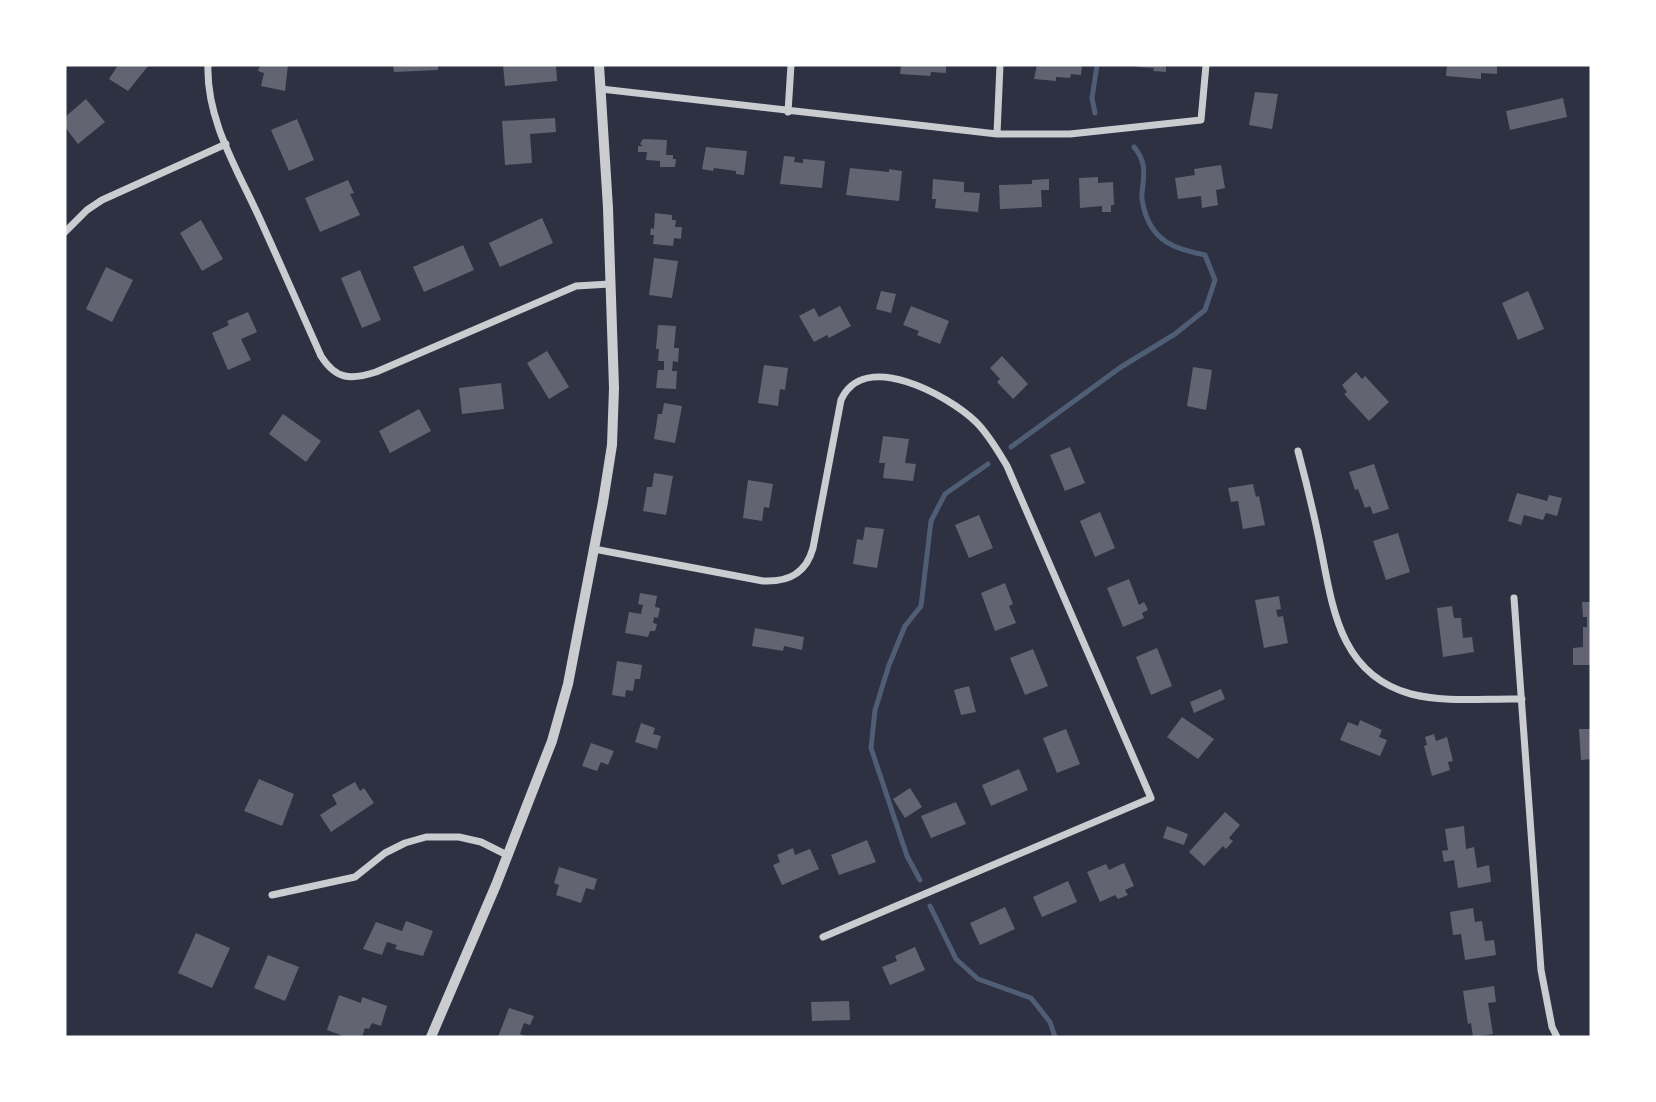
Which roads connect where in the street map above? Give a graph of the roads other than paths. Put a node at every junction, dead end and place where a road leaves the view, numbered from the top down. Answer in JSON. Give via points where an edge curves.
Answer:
{"nodes":[{"id":1,"x":208,"y":65,"type":"edge"},
{"id":2,"x":599,"y":65,"type":"edge"},
{"id":3,"x":791,"y":65,"type":"edge"},
{"id":4,"x":1000,"y":65,"type":"edge"},
{"id":5,"x":1206,"y":65,"type":"edge"},
{"id":6,"x":601,"y":89,"type":"junction"},
{"id":7,"x":788,"y":111,"type":"junction"},
{"id":8,"x":997,"y":134,"type":"junction"},
{"id":9,"x":226,"y":144,"type":"junction"},
{"id":10,"x":65,"y":232,"type":"edge"},
{"id":11,"x":610,"y":284,"type":"junction"},
{"id":12,"x":1298,"y":451,"type":"dead end"},
{"id":13,"x":594,"y":549,"type":"junction"},
{"id":14,"x":1514,"y":598,"type":"dead end"},
{"id":15,"x":1522,"y":699,"type":"junction"},
{"id":16,"x":508,"y":855,"type":"junction"},
{"id":17,"x":272,"y":895,"type":"dead end"},
{"id":18,"x":823,"y":937,"type":"dead end"},
{"id":19,"x":431,"y":1037,"type":"edge"},
{"id":20,"x":1557,"y":1037,"type":"edge"}],
"edges":[{"from":1,"to":9,"type":"street","via":[[212,105]]},
{"from":2,"to":6,"type":"street"},
{"from":3,"to":7,"type":"street"},
{"from":4,"to":8,"type":"street"},
{"from":5,"to":8,"type":"street","via":[[1201,120],[1070,134]]},
{"from":6,"to":7,"type":"street"},
{"from":6,"to":11,"type":"street"},
{"from":7,"to":8,"type":"street"},
{"from":9,"to":10,"type":"street","via":[[102,200]]},
{"from":9,"to":11,"type":"street","via":[[320,356],[345,377],[376,372],[576,286]]},
{"from":11,"to":13,"type":"street","via":[[612,445]]},
{"from":12,"to":15,"type":"street","via":[[1338,626],[1353,655],[1387,684],[1407,693]]},
{"from":13,"to":16,"type":"street","via":[[552,741]]},
{"from":13,"to":18,"type":"street","via":[[763,581],[785,580],[804,568],[810,559],[837,417],[846,389],[864,378],[886,377],[939,395],[976,423],[996,447],[1151,798]]},
{"from":14,"to":15,"type":"street"},
{"from":15,"to":20,"type":"street","via":[[1541,970]]},
{"from":16,"to":17,"type":"street","via":[[459,837],[426,837],[385,853],[355,877]]},
{"from":16,"to":19,"type":"street"}]}
